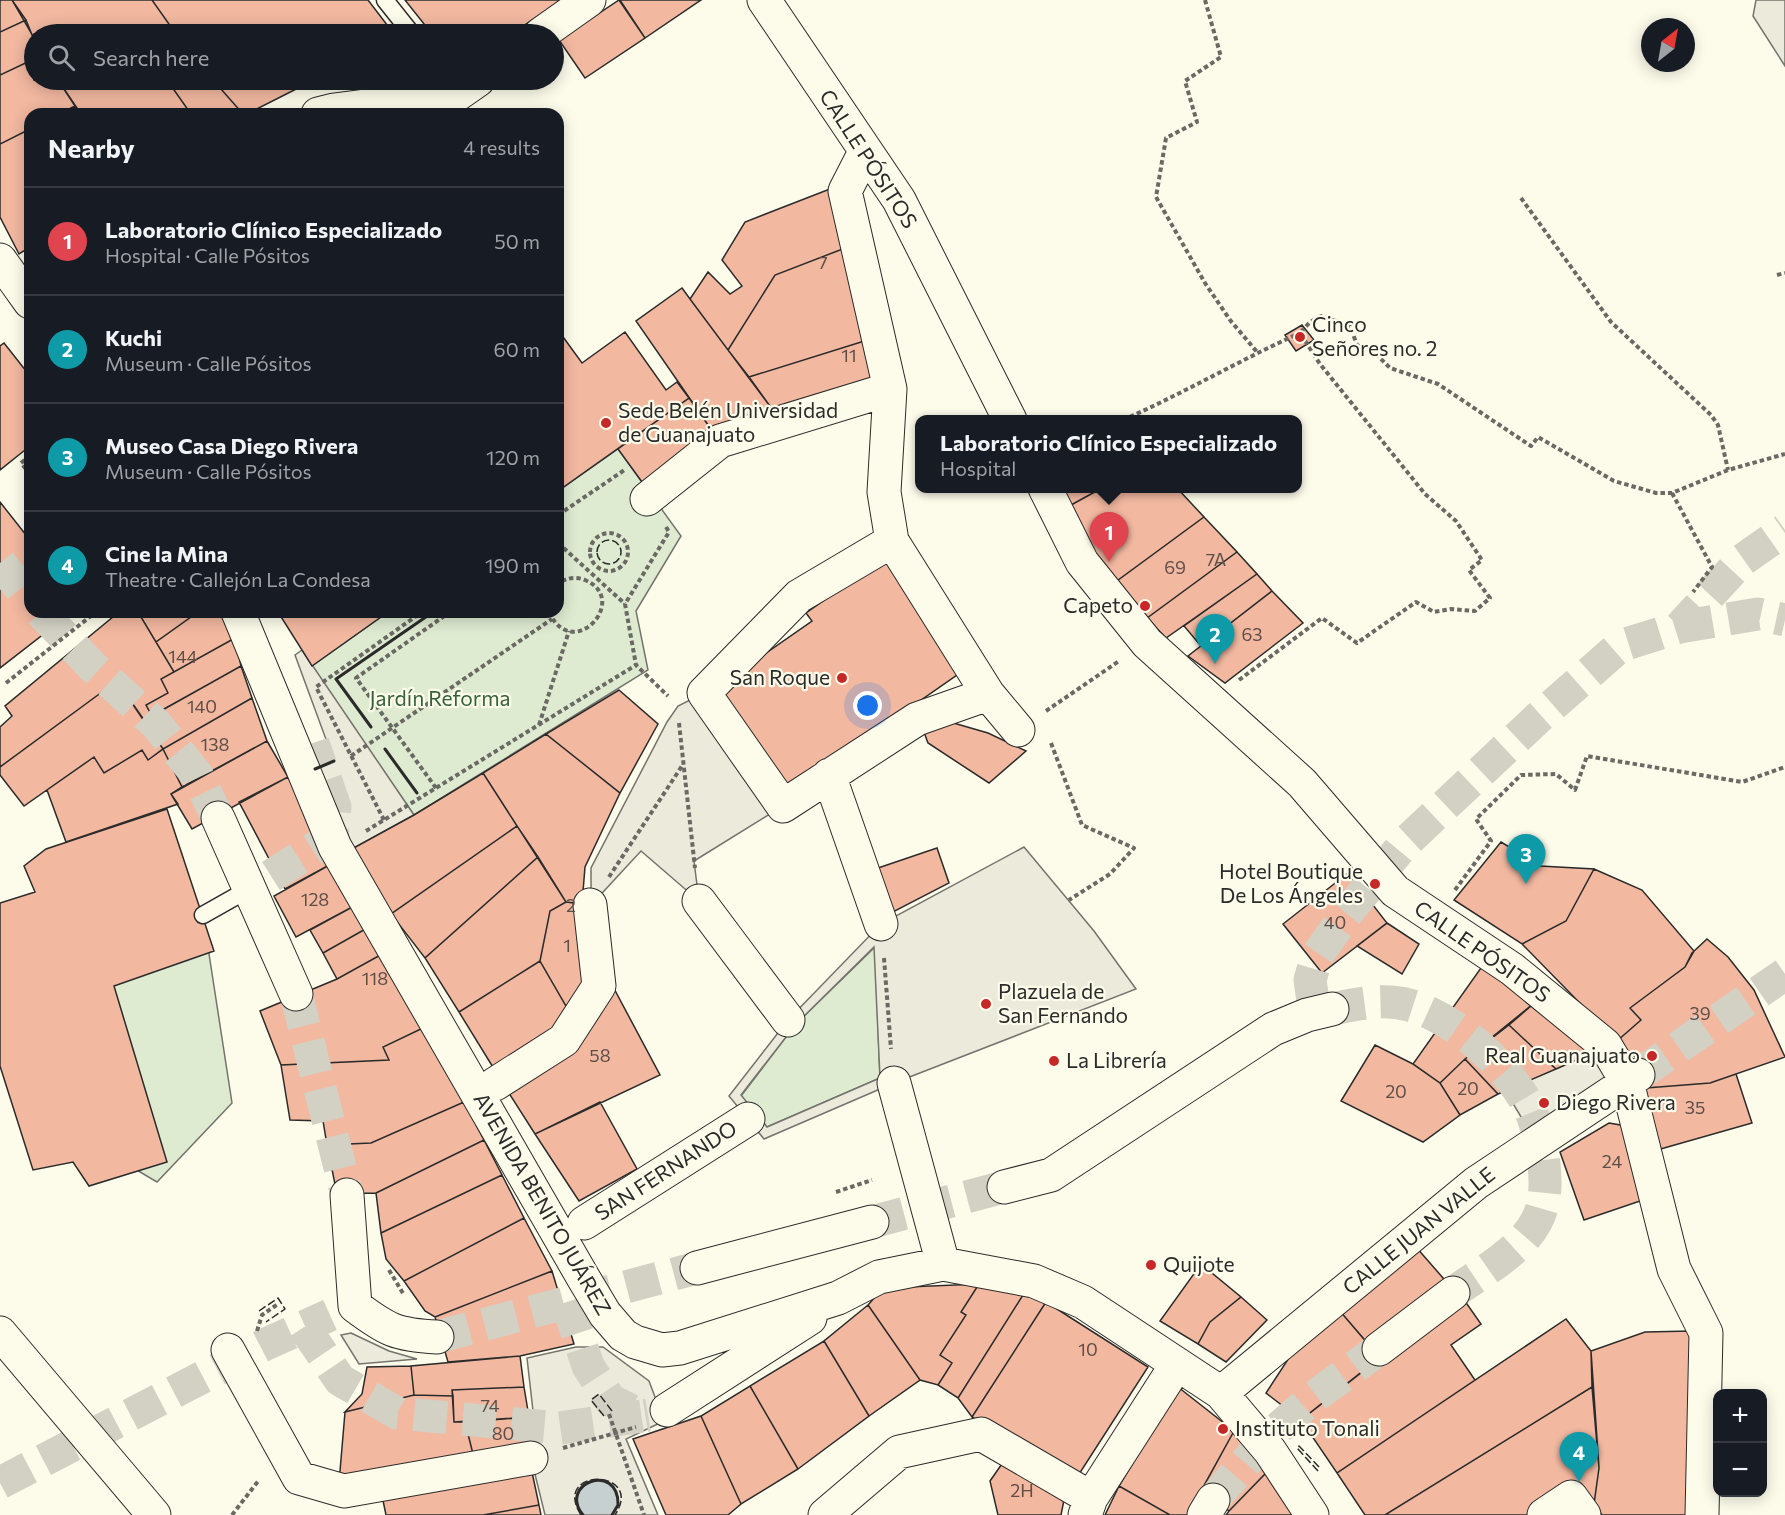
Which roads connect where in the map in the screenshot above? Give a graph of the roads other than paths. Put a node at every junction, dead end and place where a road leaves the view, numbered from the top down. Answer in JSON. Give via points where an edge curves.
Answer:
{"nodes":[{"id":1,"x":385,"y":0,"type":"edge"},
{"id":2,"x":589,"y":0,"type":"edge"},
{"id":3,"x":764,"y":0,"type":"edge"},
{"id":4,"x":404,"y":24,"type":"edge"},
{"id":5,"x":555,"y":24,"type":"edge"},
{"id":6,"x":432,"y":90,"type":"edge"},
{"id":7,"x":344,"y":108,"type":"edge"},
{"id":8,"x":865,"y":152,"type":"junction"},
{"id":9,"x":890,"y":389,"type":"junction"},
{"id":10,"x":1007,"y":415,"type":"edge"},
{"id":11,"x":1047,"y":493,"type":"edge"},
{"id":12,"x":647,"y":499,"type":"road end"},
{"id":13,"x":892,"y":541,"type":"junction"},
{"id":14,"x":240,"y":618,"type":"edge"},
{"id":15,"x":258,"y":618,"type":"edge"},
{"id":16,"x":988,"y":694,"type":"junction"},
{"id":17,"x":1029,"y":722,"type":"road end"},
{"id":18,"x":313,"y":743,"type":"tunnel mouth"},
{"id":19,"x":829,"y":775,"type":"junction"},
{"id":20,"x":218,"y":819,"type":"tunnel mouth"},
{"id":21,"x":260,"y":883,"type":"junction"},
{"id":22,"x":699,"y":901,"type":"road end"},
{"id":23,"x":591,"y":905,"type":"road end"},
{"id":24,"x":203,"y":915,"type":"dead end"},
{"id":25,"x":881,"y":924,"type":"road end"},
{"id":26,"x":296,"y":994,"type":"tunnel mouth"},
{"id":27,"x":1322,"y":1008,"type":"tunnel mouth"},
{"id":28,"x":788,"y":1020,"type":"dead end"},
{"id":29,"x":1632,"y":1079,"type":"junction"},
{"id":30,"x":894,"y":1083,"type":"road end"},
{"id":31,"x":495,"y":1084,"type":"dead end"},
{"id":32,"x":748,"y":1119,"type":"dead end"},
{"id":33,"x":1004,"y":1187,"type":"tunnel mouth"},
{"id":34,"x":347,"y":1195,"type":"tunnel mouth"},
{"id":35,"x":872,"y":1222,"type":"tunnel mouth"},
{"id":36,"x":584,"y":1223,"type":"dead end"},
{"id":37,"x":943,"y":1264,"type":"junction"},
{"id":38,"x":697,"y":1268,"type":"tunnel mouth"},
{"id":39,"x":1453,"y":1293,"type":"tunnel mouth"},
{"id":40,"x":838,"y":1298,"type":"junction"},
{"id":41,"x":0,"y":1333,"type":"edge"},
{"id":42,"x":437,"y":1337,"type":"tunnel mouth"},
{"id":43,"x":1379,"y":1349,"type":"tunnel mouth"},
{"id":44,"x":228,"y":1350,"type":"dead end"},
{"id":45,"x":1177,"y":1364,"type":"junction"},
{"id":46,"x":1221,"y":1393,"type":"junction"},
{"id":47,"x":667,"y":1410,"type":"tunnel mouth"},
{"id":48,"x":531,"y":1458,"type":"road end"},
{"id":49,"x":1088,"y":1507,"type":"edge"},
{"id":50,"x":154,"y":1515,"type":"edge"},
{"id":51,"x":825,"y":1515,"type":"edge"},
{"id":52,"x":1312,"y":1515,"type":"edge"},
{"id":53,"x":1544,"y":1515,"type":"edge"},
{"id":54,"x":1584,"y":1515,"type":"edge"},
{"id":55,"x":1702,"y":1515,"type":"edge"}],
"edges":[{"from":1,"to":4,"type":"lane"},
{"from":2,"to":5,"type":"street"},
{"from":3,"to":8,"type":"street","name":"CALLE PÓSITOS"},
{"from":6,"to":7,"type":"street"},
{"from":8,"to":9,"type":"street","via":[[845,192]]},
{"from":8,"to":10,"type":"street","name":"CALLE PÓSITOS","via":[[899,200]]},
{"from":9,"to":12,"type":"street","via":[[720,441]]},
{"from":9,"to":13,"type":"street","via":[[884,492]]},
{"from":11,"to":29,"type":"street","name":"CALLE PÓSITOS","via":[[1082,562],[1147,643],[1302,783],[1395,891],[1512,969],[1605,1045]]},
{"from":13,"to":16,"type":"street"},
{"from":13,"to":19,"type":"street","via":[[799,596],[704,693],[783,806]]},
{"from":14,"to":40,"type":"street","name":"AVENIDA BENITO JUÁREZ","via":[[334,847],[613,1325],[635,1342],[662,1350],[680,1348]]},
{"from":15,"to":18,"type":"street"},
{"from":16,"to":17,"type":"street"},
{"from":16,"to":19,"type":"street","via":[[917,718]]},
{"from":19,"to":25,"type":"street"},
{"from":20,"to":21,"type":"street"},
{"from":21,"to":24,"type":"lane"},
{"from":21,"to":26,"type":"street"},
{"from":22,"to":28,"type":"street"},
{"from":23,"to":31,"type":"street","via":[[599,986],[564,1040]]},
{"from":27,"to":33,"type":"street","via":[[1273,1029],[1051,1175]]},
{"from":29,"to":46,"type":"street","name":"CALLE JUAN VALLE","via":[[1476,1183]]},
{"from":29,"to":55,"type":"street","name":"CALLE PÓSITOS","via":[[1674,1269],[1706,1333]]},
{"from":30,"to":37,"type":"street"},
{"from":32,"to":36,"type":"street","name":"SAN FERNANDO"},
{"from":34,"to":42,"type":"street","via":[[343,1310],[407,1335]]},
{"from":35,"to":38,"type":"street"},
{"from":37,"to":40,"type":"street","name":"AVENIDA BENITO JUÁREZ","via":[[879,1278]]},
{"from":37,"to":45,"type":"street","name":"AVENIDA BENITO JUÁREZ","via":[[1034,1281],[1083,1302]]},
{"from":39,"to":43,"type":"street"},
{"from":40,"to":47,"type":"street"},
{"from":41,"to":50,"type":"street"},
{"from":44,"to":48,"type":"street","via":[[299,1478],[344,1491]]},
{"from":45,"to":46,"type":"street","name":"AVENIDA BENITO JUÁREZ"},
{"from":45,"to":49,"type":"street"},
{"from":46,"to":52,"type":"street","name":"AVENIDA BENITO JUÁREZ","via":[[1270,1451]]},
{"from":49,"to":51,"type":"street","via":[[981,1434],[899,1452]]},
{"from":53,"to":54,"type":"street","via":[[1571,1497]]}]}
